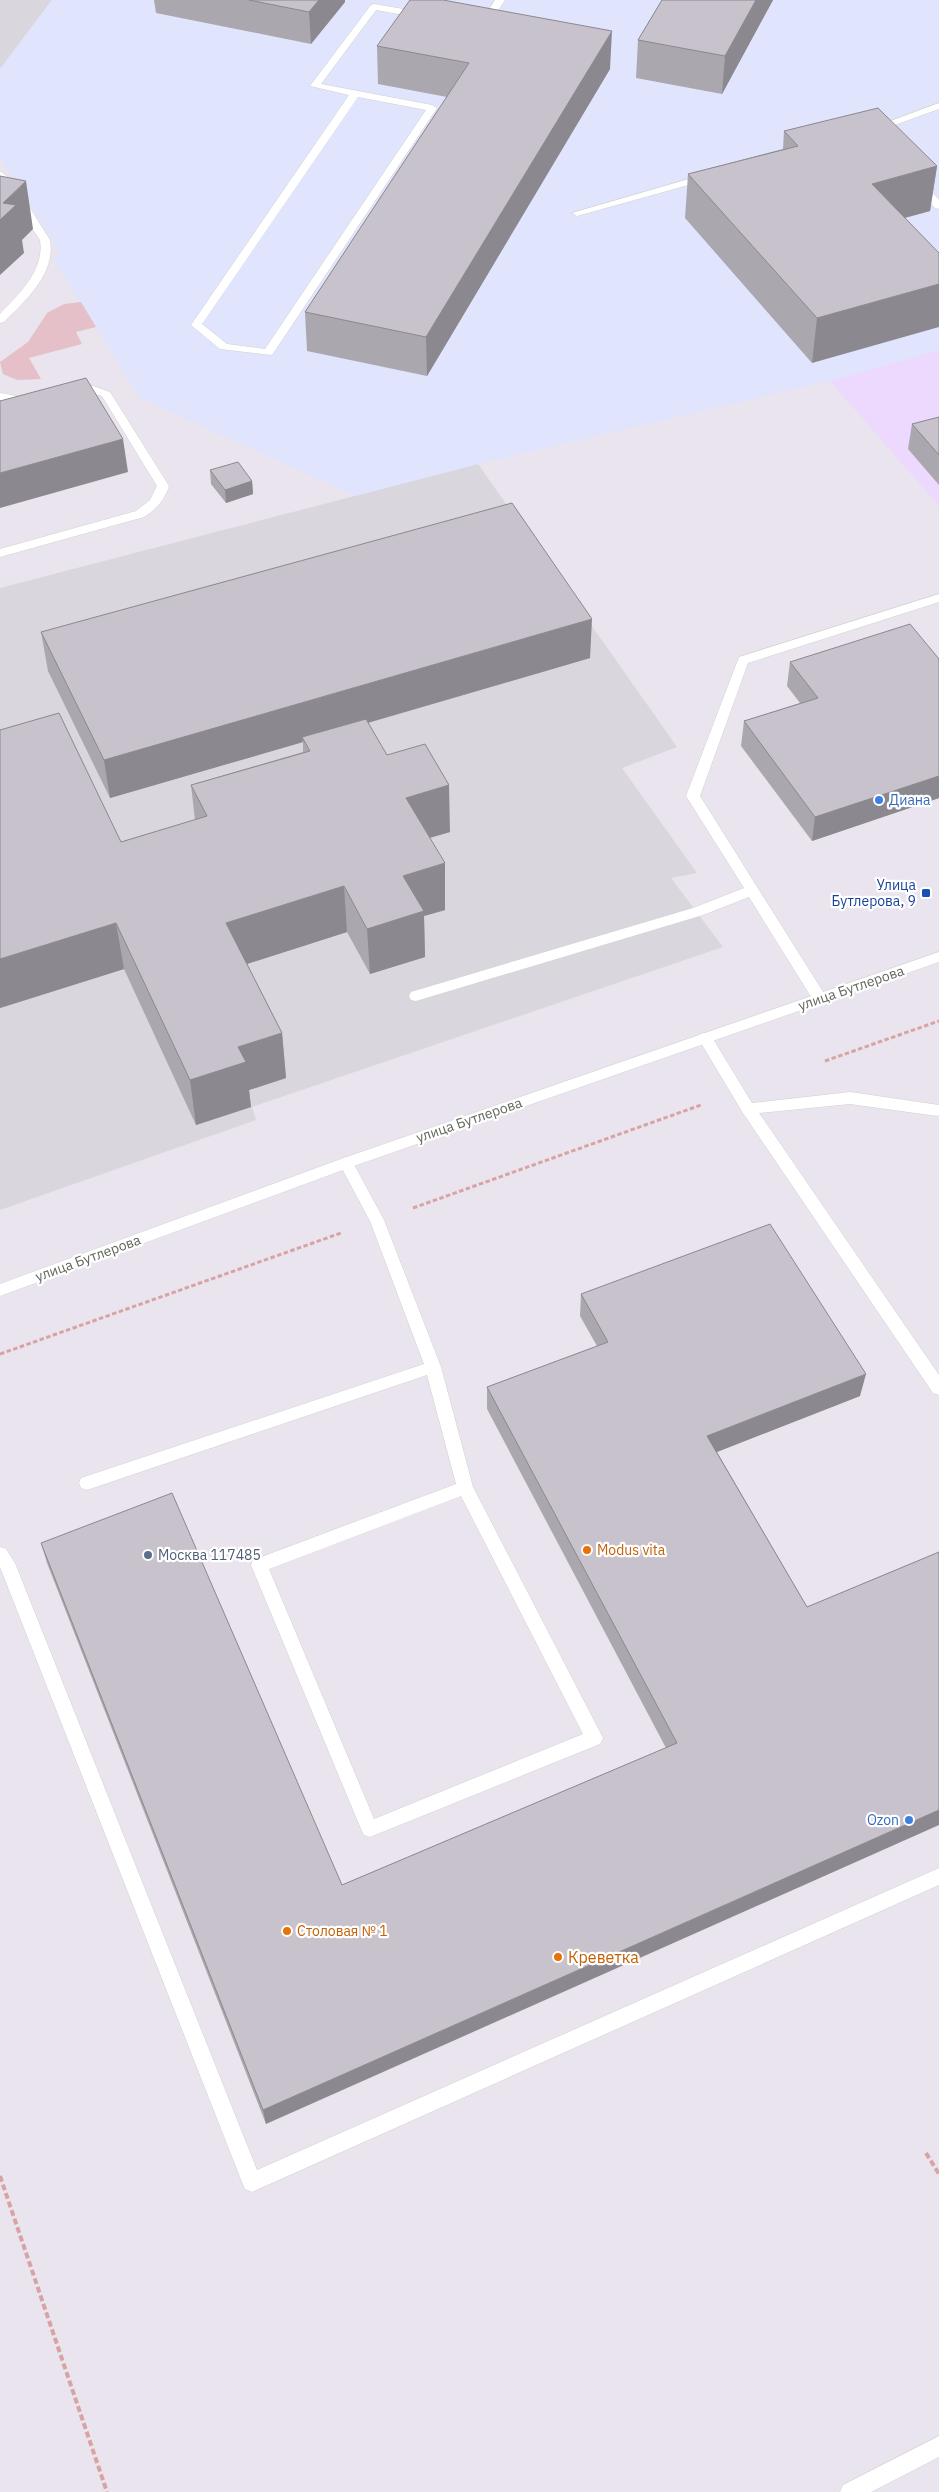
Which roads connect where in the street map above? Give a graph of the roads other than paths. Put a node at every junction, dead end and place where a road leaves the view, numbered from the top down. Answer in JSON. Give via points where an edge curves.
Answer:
{"nodes":[{"id":1,"x":500,"y":0,"type":"edge"},
{"id":2,"x":433,"y":17,"type":"edge"},
{"id":3,"x":473,"y":24,"type":"edge"},
{"id":4,"x":355,"y":94,"type":"junction"},
{"id":5,"x":939,"y":106,"type":"edge"},
{"id":6,"x":870,"y":134,"type":"edge"},
{"id":7,"x":908,"y":172,"type":"edge"},
{"id":8,"x":720,"y":173,"type":"edge"},
{"id":9,"x":0,"y":174,"type":"edge"},
{"id":10,"x":939,"y":206,"type":"edge"},
{"id":11,"x":577,"y":213,"type":"dead end"},
{"id":12,"x":0,"y":320,"type":"edge"},
{"id":13,"x":62,"y":393,"type":"edge"},
{"id":14,"x":0,"y":396,"type":"edge"},
{"id":15,"x":36,"y":400,"type":"edge"},
{"id":16,"x":0,"y":554,"type":"edge"},
{"id":17,"x":939,"y":598,"type":"edge"},
{"id":18,"x":751,"y":891,"type":"junction"},
{"id":19,"x":939,"y":957,"type":"edge"},
{"id":20,"x":416,"y":996,"type":"dead end"},
{"id":21,"x":820,"y":999,"type":"junction"},
{"id":22,"x":705,"y":1038,"type":"junction"},
{"id":23,"x":748,"y":1109,"type":"junction"},
{"id":24,"x":938,"y":1111,"type":"edge"},
{"id":25,"x":346,"y":1163,"type":"junction"},
{"id":26,"x":0,"y":1290,"type":"edge"},
{"id":27,"x":433,"y":1367,"type":"junction"},
{"id":28,"x":939,"y":1388,"type":"edge"},
{"id":29,"x":87,"y":1483,"type":"dead end"},
{"id":30,"x":465,"y":1488,"type":"junction"},
{"id":31,"x":0,"y":1554,"type":"edge"},
{"id":32,"x":939,"y":1876,"type":"edge"},
{"id":33,"x":939,"y":2446,"type":"edge"},
{"id":34,"x":850,"y":2492,"type":"edge"}],
"edges":[{"from":1,"to":3,"type":"street","via":[[482,26]]},
{"from":2,"to":4,"type":"street","via":[[374,7],[315,86]]},
{"from":4,"to":4,"type":"street","via":[[432,108],[268,353],[224,346],[196,325]]},
{"from":5,"to":6,"type":"street"},
{"from":7,"to":10,"type":"street"},
{"from":8,"to":11,"type":"street"},
{"from":9,"to":12,"type":"street","via":[[45,240],[48,251],[33,286]]},
{"from":13,"to":16,"type":"street","via":[[87,388],[106,394],[163,486],[162,492],[140,514]]},
{"from":14,"to":15,"type":"street","via":[[13,401]]},
{"from":17,"to":18,"type":"street","via":[[742,660],[693,796]]},
{"from":18,"to":20,"type":"street","via":[[698,912]]},
{"from":18,"to":21,"type":"street"},
{"from":19,"to":21,"type":"street","name":"улица Бутлерова"},
{"from":21,"to":22,"type":"street","name":"улица Бутлерова"},
{"from":22,"to":23,"type":"street"},
{"from":22,"to":25,"type":"street","name":"улица Бутлерова"},
{"from":23,"to":24,"type":"street","via":[[850,1098]]},
{"from":23,"to":28,"type":"street"},
{"from":25,"to":26,"type":"street","name":"улица Бутлерова"},
{"from":25,"to":27,"type":"street","via":[[377,1220]]},
{"from":27,"to":29,"type":"street"},
{"from":27,"to":30,"type":"street"},
{"from":30,"to":30,"type":"street","via":[[594,1738],[370,1829],[259,1565]]},
{"from":31,"to":32,"type":"street","via":[[7,1563],[252,2182]]},
{"from":33,"to":34,"type":"street"}]}
